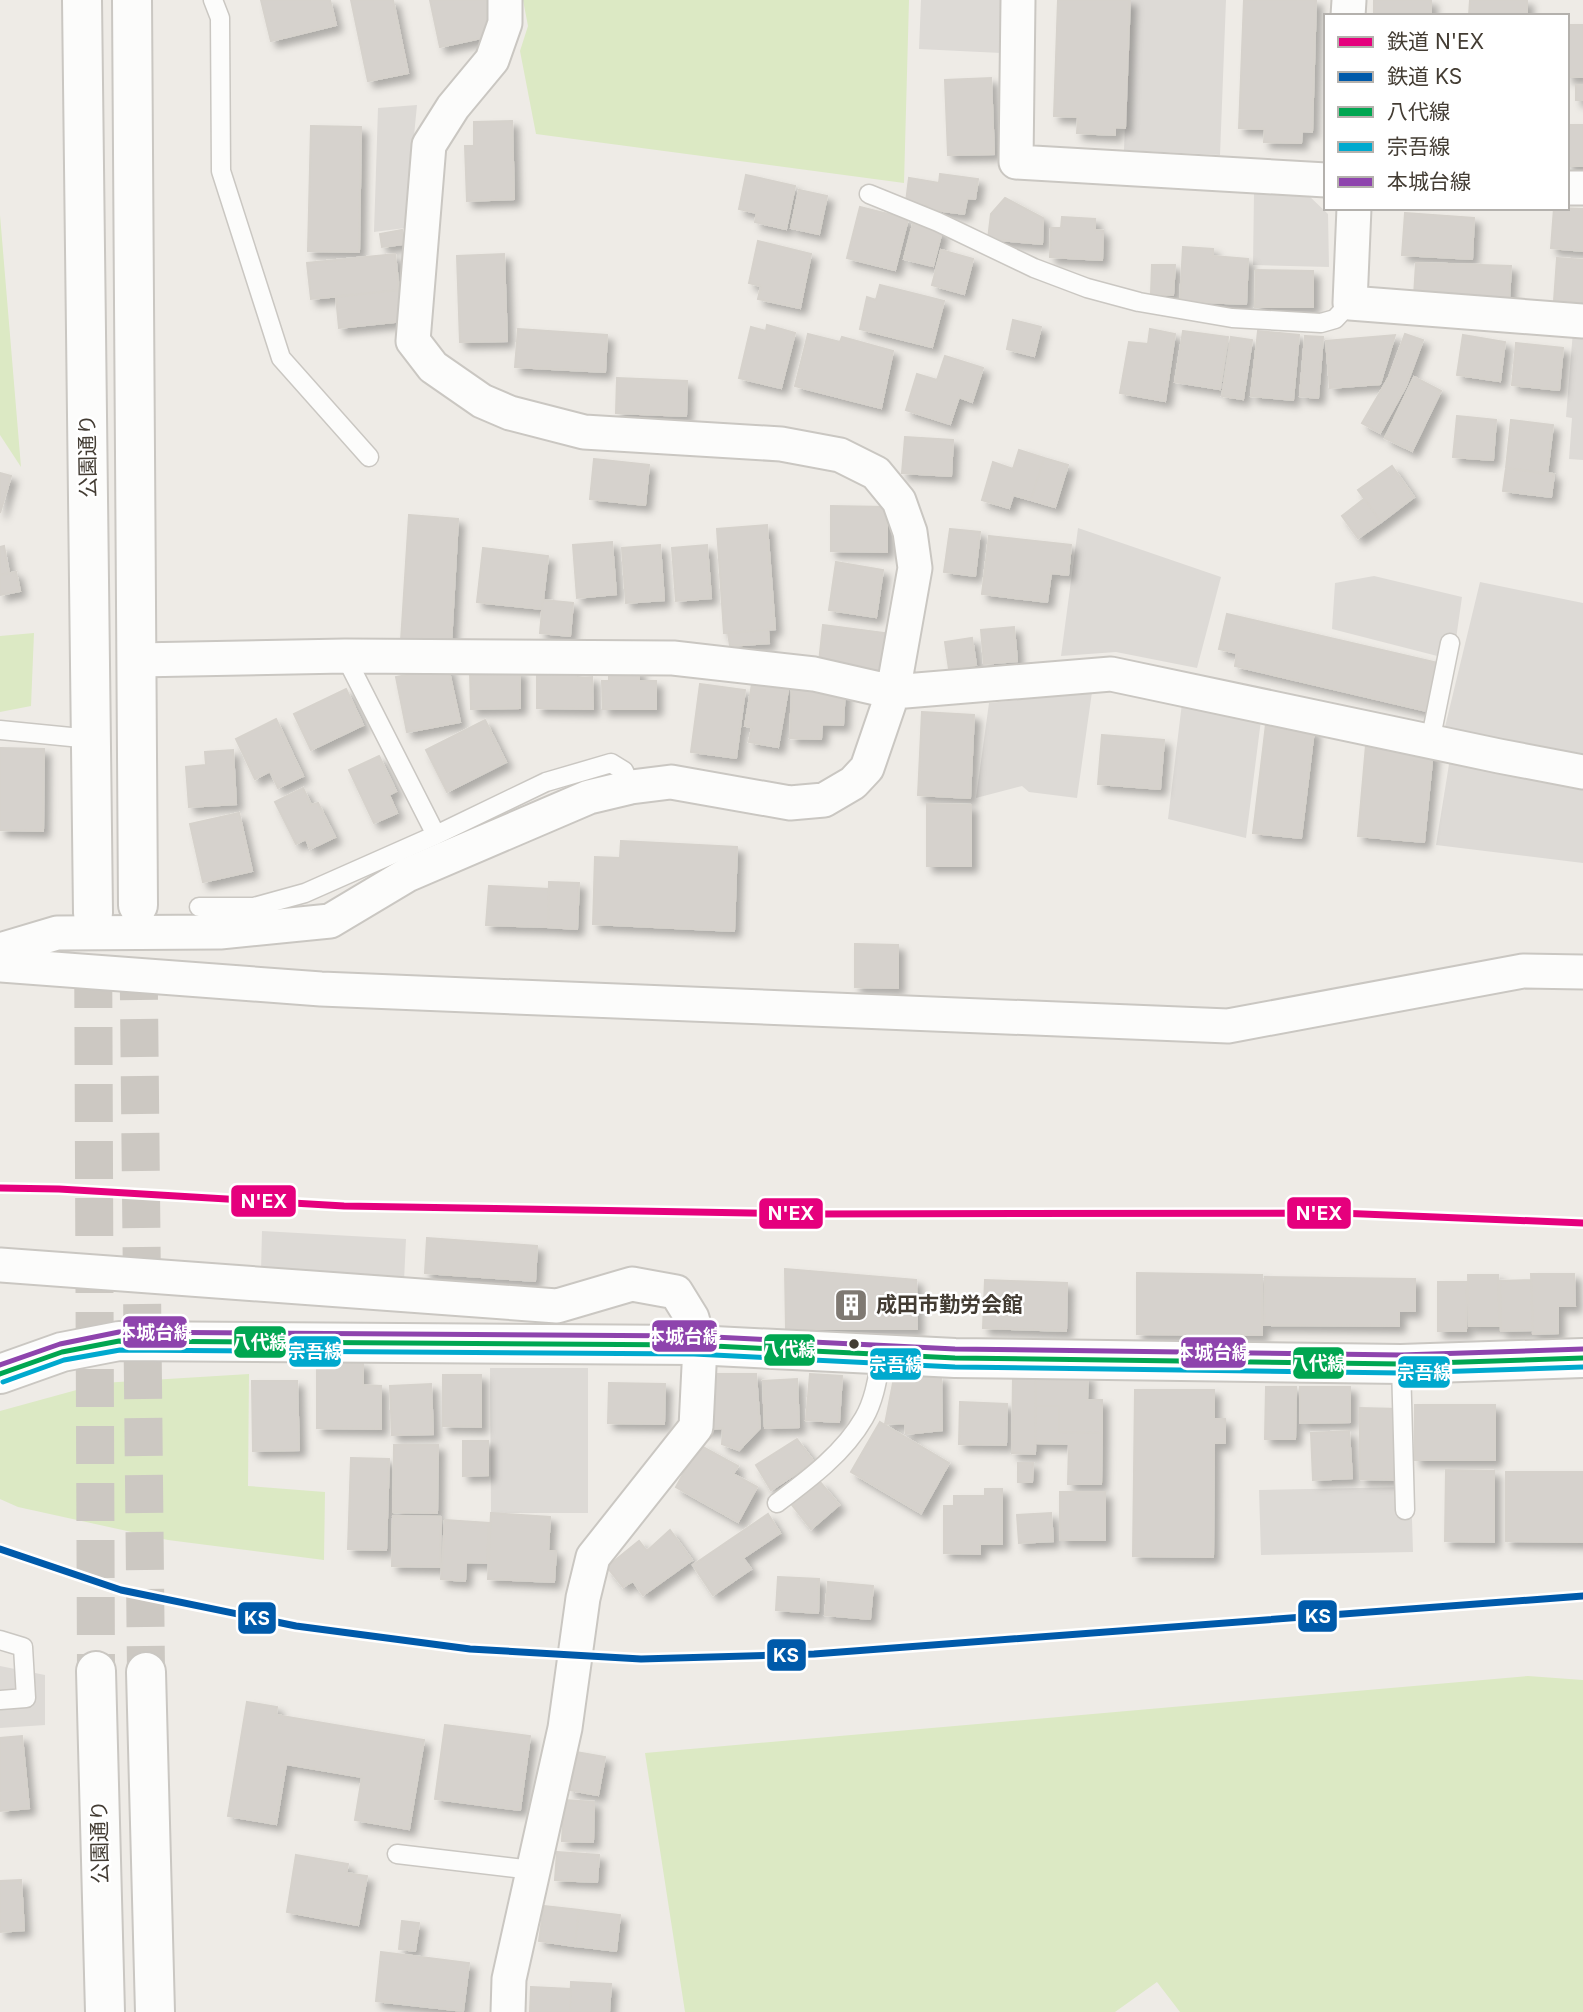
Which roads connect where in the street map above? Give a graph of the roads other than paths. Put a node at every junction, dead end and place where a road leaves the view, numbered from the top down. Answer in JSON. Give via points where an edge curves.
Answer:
{"nodes":[{"id":1,"x":82,"y":0,"type":"edge"},
{"id":2,"x":132,"y":0,"type":"edge"},
{"id":3,"x":213,"y":0,"type":"edge"},
{"id":4,"x":505,"y":0,"type":"edge"},
{"id":5,"x":1018,"y":0,"type":"edge"},
{"id":6,"x":1324,"y":180,"type":"edge"},
{"id":7,"x":869,"y":194,"type":"dead end"},
{"id":8,"x":1354,"y":210,"type":"edge"},
{"id":9,"x":1350,"y":303,"type":"junction"},
{"id":10,"x":1583,"y":321,"type":"edge"},
{"id":11,"x":369,"y":457,"type":"dead end"},
{"id":12,"x":1450,"y":642,"type":"dead end"},
{"id":13,"x":345,"y":656,"type":"junction"},
{"id":14,"x":137,"y":660,"type":"junction"},
{"id":15,"x":893,"y":692,"type":"junction"},
{"id":16,"x":0,"y":730,"type":"edge"},
{"id":17,"x":91,"y":739,"type":"junction"},
{"id":18,"x":1430,"y":741,"type":"junction"},
{"id":19,"x":1583,"y":772,"type":"edge"},
{"id":20,"x":631,"y":787,"type":"junction"},
{"id":21,"x":436,"y":835,"type":"junction"},
{"id":22,"x":138,"y":905,"type":"tunnel mouth"},
{"id":23,"x":199,"y":907,"type":"dead end"},
{"id":24,"x":93,"y":913,"type":"tunnel mouth"},
{"id":25,"x":0,"y":950,"type":"edge"},
{"id":26,"x":0,"y":965,"type":"edge"},
{"id":27,"x":1583,"y":972,"type":"edge"},
{"id":28,"x":0,"y":1265,"type":"edge"},
{"id":29,"x":700,"y":1346,"type":"junction"},
{"id":30,"x":882,"y":1354,"type":"junction"},
{"id":31,"x":1583,"y":1358,"type":"edge"},
{"id":32,"x":1401,"y":1364,"type":"junction"},
{"id":33,"x":0,"y":1374,"type":"edge"},
{"id":34,"x":778,"y":1503,"type":"dead end"},
{"id":35,"x":1405,"y":1510,"type":"dead end"},
{"id":36,"x":0,"y":1640,"type":"edge"},
{"id":37,"x":96,"y":1671,"type":"tunnel mouth"},
{"id":38,"x":146,"y":1672,"type":"tunnel mouth"},
{"id":39,"x":0,"y":1700,"type":"edge"},
{"id":40,"x":397,"y":1854,"type":"dead end"},
{"id":41,"x":532,"y":1870,"type":"junction"},
{"id":42,"x":105,"y":2012,"type":"edge"},
{"id":43,"x":155,"y":2012,"type":"edge"},
{"id":44,"x":508,"y":2012,"type":"edge"}],
"edges":[{"from":1,"to":17,"type":"street","name":"公園通り"},
{"from":2,"to":14,"type":"street"},
{"from":3,"to":11,"type":"lane","via":[[220,18],[221,171],[281,358]]},
{"from":4,"to":15,"type":"street","via":[[505,23],[492,60],[429,145],[414,341],[433,366],[482,401],[510,413],[584,432],[780,444],[840,455],[876,473],[899,501],[915,568]]},
{"from":5,"to":6,"type":"street","via":[[1016,162]]},
{"from":7,"to":9,"type":"lane","via":[[1034,268],[1139,302],[1232,318],[1321,323],[1335,319]]},
{"from":8,"to":9,"type":"street"},
{"from":9,"to":10,"type":"street"},
{"from":12,"to":18,"type":"lane"},
{"from":13,"to":14,"type":"street"},
{"from":13,"to":15,"type":"street","via":[[673,658],[814,674]]},
{"from":13,"to":21,"type":"lane"},
{"from":14,"to":22,"type":"street"},
{"from":15,"to":18,"type":"street","via":[[1111,674]]},
{"from":15,"to":20,"type":"street","via":[[867,768],[853,783],[824,800],[790,803],[671,782]]},
{"from":16,"to":17,"type":"lane"},
{"from":17,"to":24,"type":"street","name":"公園通り"},
{"from":18,"to":19,"type":"street"},
{"from":20,"to":21,"type":"lane","via":[[624,772],[611,763],[546,782]]},
{"from":20,"to":25,"type":"street","via":[[589,797],[407,876],[330,921],[220,932],[57,933]]},
{"from":21,"to":23,"type":"lane","via":[[305,892],[254,907]]},
{"from":26,"to":27,"type":"street","via":[[321,989],[1228,1026],[1523,971]]},
{"from":28,"to":29,"type":"street","via":[[557,1306],[632,1284],[676,1292],[692,1318]]},
{"from":29,"to":30,"type":"street"},
{"from":29,"to":33,"type":"street","via":[[119,1341],[62,1352]]},
{"from":29,"to":41,"type":"street","via":[[696,1427],[593,1557],[565,1728]]},
{"from":30,"to":32,"type":"street"},
{"from":30,"to":34,"type":"lane","via":[[864,1418],[836,1454]]},
{"from":31,"to":32,"type":"street"},
{"from":32,"to":35,"type":"lane"},
{"from":36,"to":39,"type":"lane","via":[[23,1647],[26,1698]]},
{"from":37,"to":42,"type":"street","name":"公園通り"},
{"from":38,"to":43,"type":"street"},
{"from":40,"to":41,"type":"lane"},
{"from":41,"to":44,"type":"street","via":[[509,1979]]}]}
